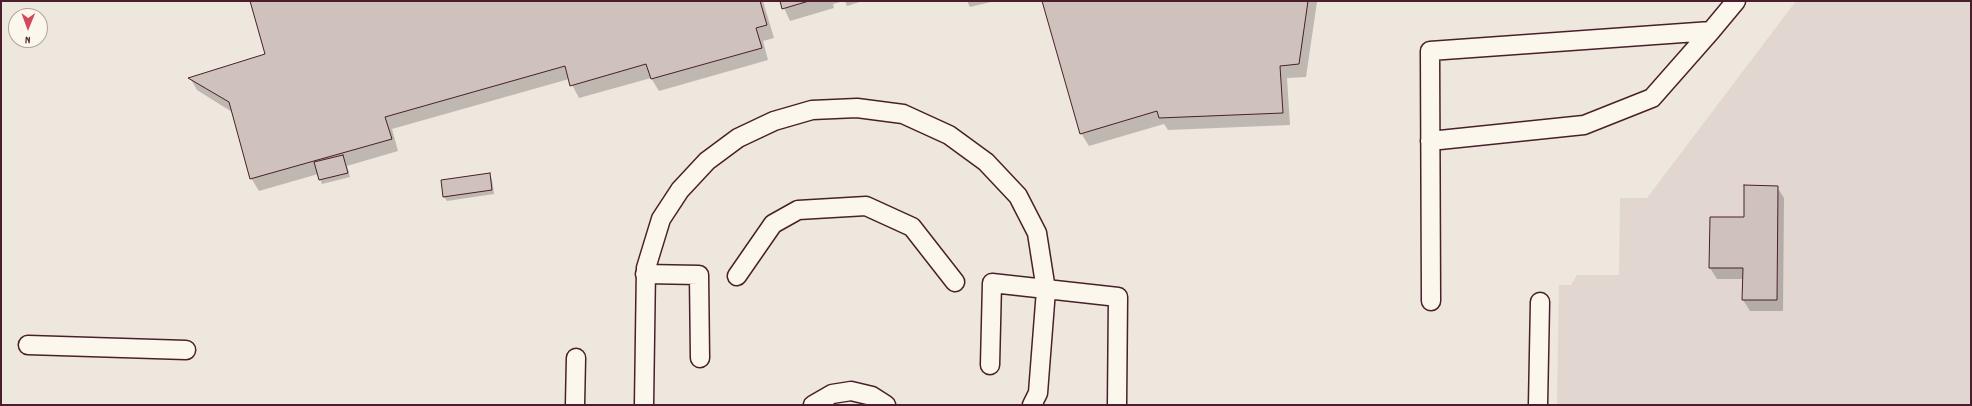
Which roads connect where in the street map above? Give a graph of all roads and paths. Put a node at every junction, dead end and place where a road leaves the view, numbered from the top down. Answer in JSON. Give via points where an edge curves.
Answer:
{"nodes":[{"id":1,"x":1736,"y":1,"type":"edge"},
{"id":2,"x":1711,"y":31,"type":"junction"},
{"id":3,"x":1430,"y":141,"type":"junction"},
{"id":4,"x":645,"y":274,"type":"junction"},
{"id":5,"x":737,"y":276,"type":"dead end"},
{"id":6,"x":955,"y":282,"type":"dead end"},
{"id":7,"x":1046,"y":290,"type":"junction"},
{"id":8,"x":1431,"y":301,"type":"dead end"},
{"id":9,"x":1540,"y":302,"type":"dead end"},
{"id":10,"x":28,"y":346,"type":"dead end"},
{"id":11,"x":186,"y":350,"type":"dead end"},
{"id":12,"x":576,"y":358,"type":"dead end"},
{"id":13,"x":700,"y":358,"type":"dead end"},
{"id":14,"x":990,"y":365,"type":"dead end"},
{"id":15,"x":574,"y":405,"type":"edge"},
{"id":16,"x":644,"y":405,"type":"edge"},
{"id":17,"x":813,"y":405,"type":"edge"},
{"id":18,"x":886,"y":405,"type":"edge"},
{"id":19,"x":1032,"y":405,"type":"edge"},
{"id":20,"x":1117,"y":405,"type":"edge"},
{"id":21,"x":1538,"y":405,"type":"edge"}],
"edges":[{"from":1,"to":2,"type":"lane"},
{"from":2,"to":3,"type":"lane","via":[[1652,98],[1584,125]]},
{"from":2,"to":3,"type":"lane","via":[[1430,51]]},
{"from":3,"to":8,"type":"lane"},
{"from":4,"to":7,"type":"lane","via":[[661,219],[680,190],[707,161],[738,138],[774,121],[812,110],[857,108],[903,114],[948,135],[986,162],[1018,196],[1037,233]]},
{"from":4,"to":13,"type":"lane","via":[[699,275]]},
{"from":4,"to":16,"type":"lane"},
{"from":5,"to":6,"type":"lane","via":[[773,224],[798,210],[866,206],[912,227]]},
{"from":7,"to":14,"type":"lane","via":[[992,283]]},
{"from":7,"to":19,"type":"lane","via":[[1038,392]]},
{"from":7,"to":20,"type":"lane","via":[[1118,297]]},
{"from":9,"to":21,"type":"lane"},
{"from":10,"to":11,"type":"lane"},
{"from":12,"to":15,"type":"lane"},
{"from":17,"to":18,"type":"lane","via":[[832,394],[851,391],[872,396]]}]}
